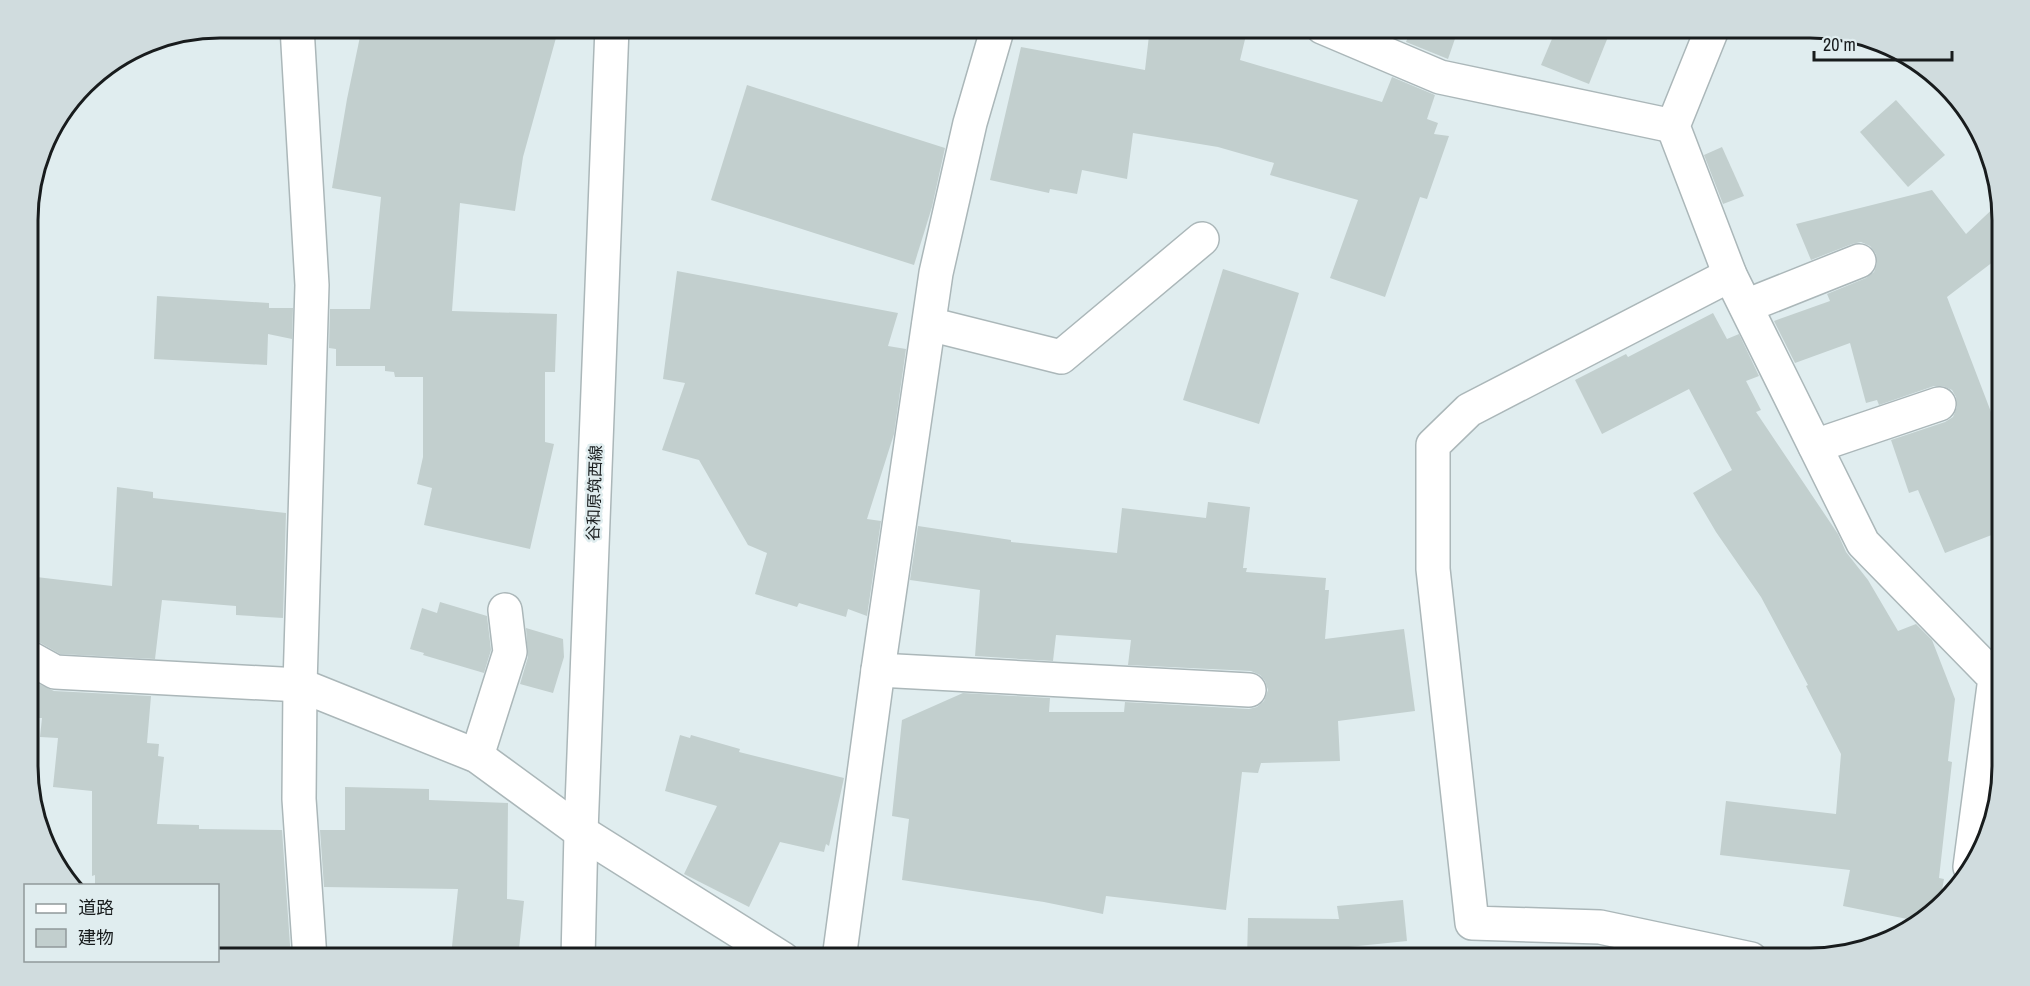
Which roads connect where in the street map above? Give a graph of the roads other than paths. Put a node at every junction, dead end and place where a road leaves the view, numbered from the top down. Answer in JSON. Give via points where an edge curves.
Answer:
{"nodes":[{"id":1,"x":298,"y":38,"type":"edge"},
{"id":2,"x":612,"y":38,"type":"edge"},
{"id":3,"x":995,"y":38,"type":"edge"},
{"id":4,"x":1348,"y":38,"type":"edge"},
{"id":5,"x":1709,"y":38,"type":"edge"},
{"id":6,"x":1673,"y":126,"type":"junction"},
{"id":7,"x":1202,"y":240,"type":"dead end"},
{"id":8,"x":1859,"y":261,"type":"dead end"},
{"id":9,"x":1730,"y":275,"type":"junction"},
{"id":10,"x":1746,"y":306,"type":"junction"},
{"id":11,"x":929,"y":324,"type":"junction"},
{"id":12,"x":1939,"y":404,"type":"dead end"},
{"id":13,"x":1815,"y":446,"type":"junction"},
{"id":14,"x":504,"y":610,"type":"dead end"},
{"id":15,"x":38,"y":663,"type":"edge"},
{"id":16,"x":878,"y":670,"type":"junction"},
{"id":17,"x":1992,"y":675,"type":"edge"},
{"id":18,"x":300,"y":685,"type":"junction"},
{"id":19,"x":1249,"y":690,"type":"dead end"},
{"id":20,"x":1992,"y":701,"type":"edge"},
{"id":21,"x":477,"y":756,"type":"junction"},
{"id":22,"x":580,"y":832,"type":"junction"},
{"id":23,"x":1972,"y":850,"type":"edge"},
{"id":24,"x":309,"y":948,"type":"edge"},
{"id":25,"x":578,"y":948,"type":"edge"},
{"id":26,"x":765,"y":948,"type":"edge"},
{"id":27,"x":840,"y":948,"type":"edge"},
{"id":28,"x":1699,"y":948,"type":"edge"}],
"edges":[{"from":1,"to":18,"type":"street","via":[[312,285]]},
{"from":2,"to":22,"type":"street","name":"谷和原筑西線"},
{"from":3,"to":11,"type":"street","via":[[970,123],[936,273]]},
{"from":4,"to":6,"type":"street","via":[[1440,77]]},
{"from":5,"to":6,"type":"street"},
{"from":6,"to":9,"type":"street"},
{"from":7,"to":11,"type":"street","via":[[1061,357]]},
{"from":8,"to":10,"type":"street"},
{"from":9,"to":10,"type":"street"},
{"from":9,"to":28,"type":"street","via":[[1468,410],[1433,445],[1433,569],[1472,923],[1600,927]]},
{"from":10,"to":13,"type":"street"},
{"from":11,"to":16,"type":"street"},
{"from":12,"to":13,"type":"street"},
{"from":13,"to":17,"type":"street","via":[[1863,543]]},
{"from":14,"to":21,"type":"street","via":[[510,652]]},
{"from":15,"to":18,"type":"street","via":[[55,672]]},
{"from":16,"to":19,"type":"street"},
{"from":16,"to":27,"type":"street"},
{"from":18,"to":21,"type":"street"},
{"from":18,"to":24,"type":"street","via":[[299,800]]},
{"from":20,"to":23,"type":"street"},
{"from":21,"to":22,"type":"street"},
{"from":22,"to":25,"type":"street","name":"谷和原筑西線"},
{"from":22,"to":26,"type":"street"}]}
